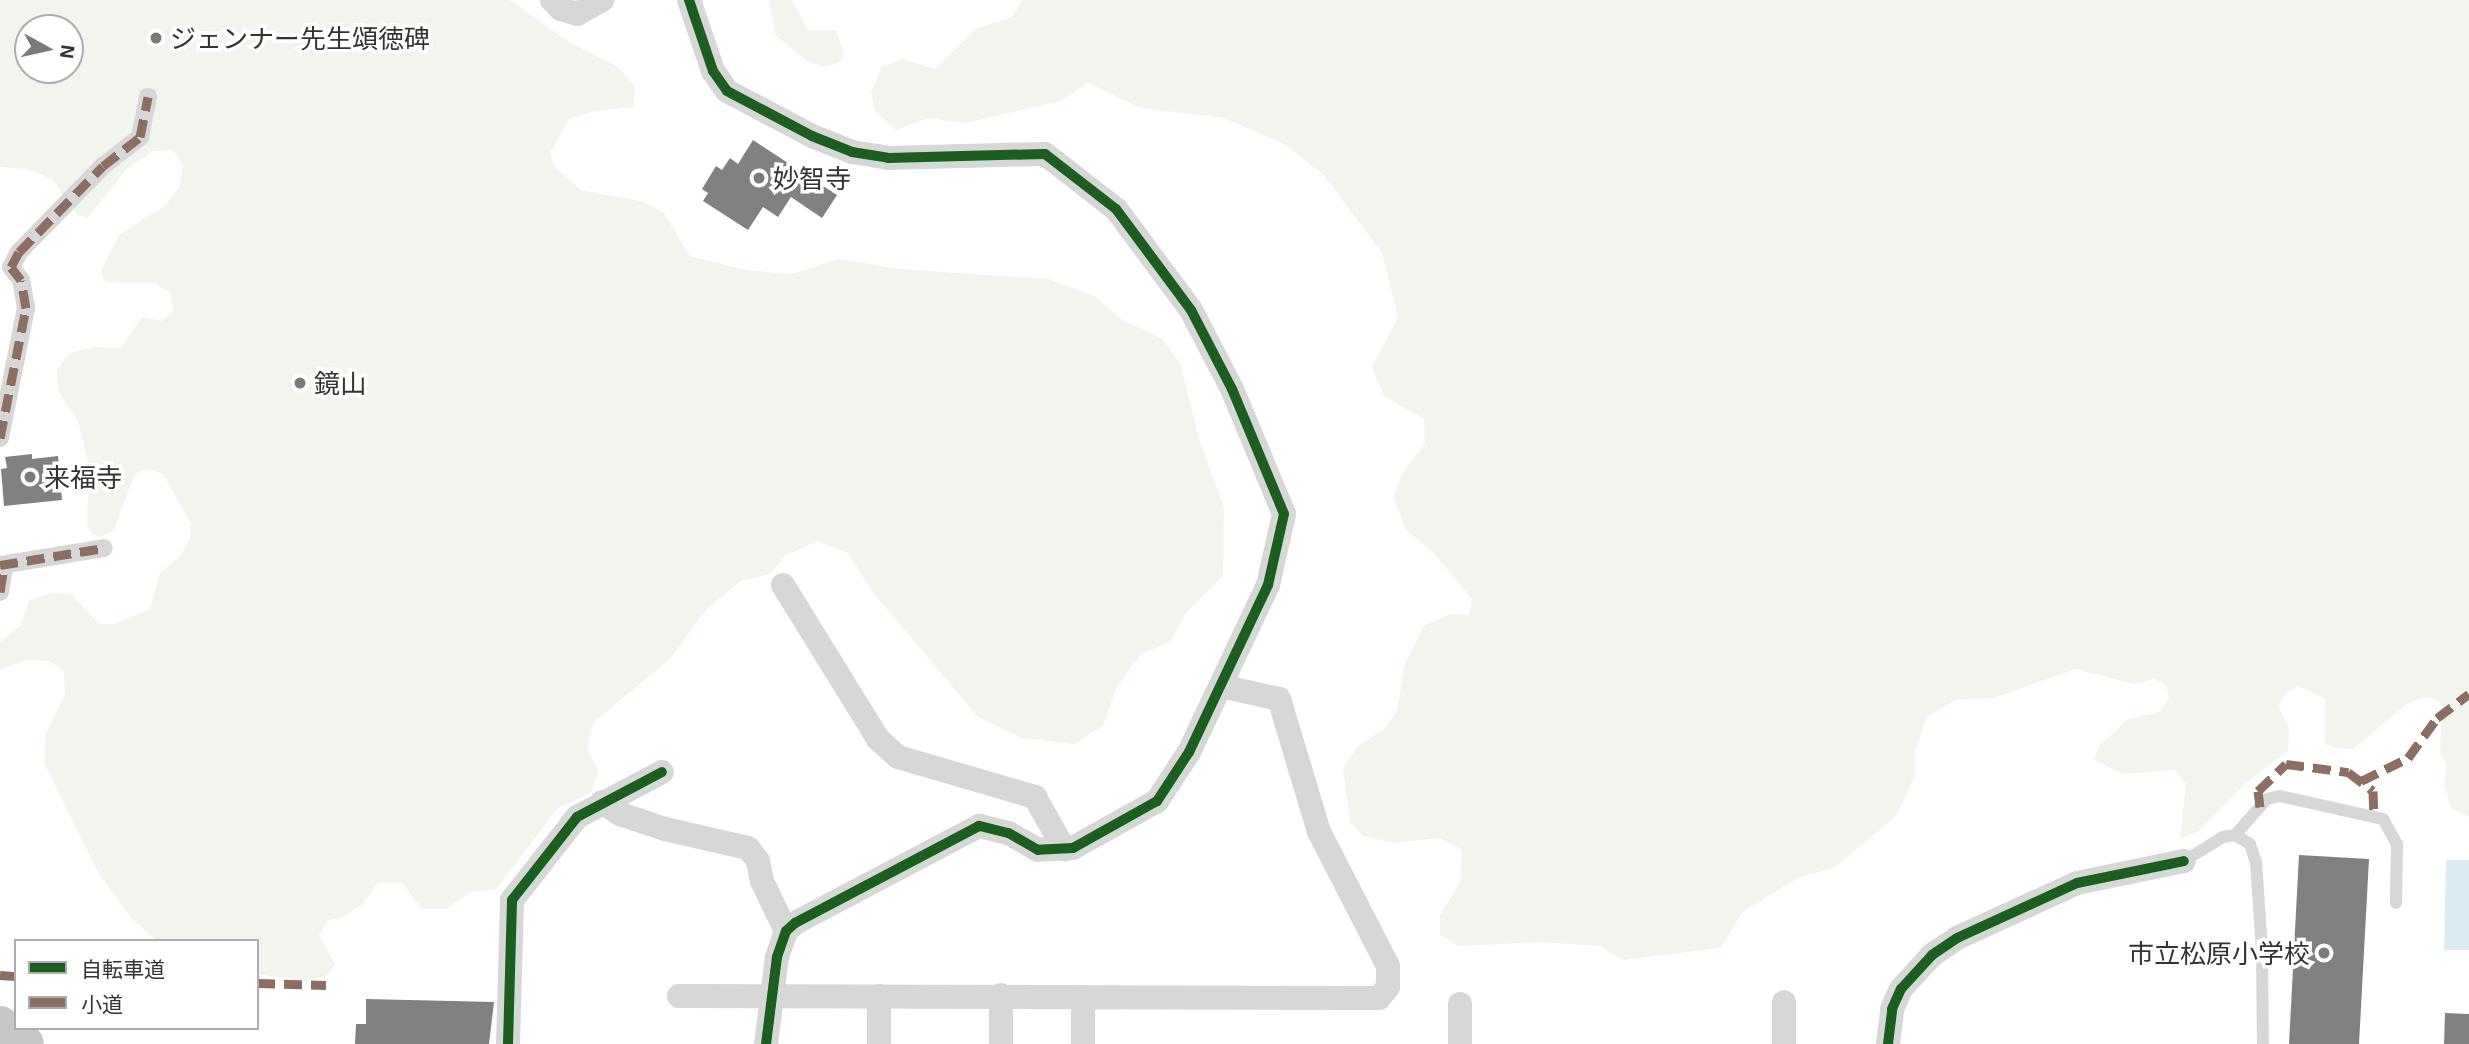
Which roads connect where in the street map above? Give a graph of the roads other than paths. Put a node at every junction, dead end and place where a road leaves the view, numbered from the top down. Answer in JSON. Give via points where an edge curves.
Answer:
{"nodes":[{"id":1,"x":552,"y":0,"type":"edge"},
{"id":2,"x":601,"y":0,"type":"edge"},
{"id":3,"x":689,"y":0,"type":"edge"},
{"id":4,"x":148,"y":97,"type":"dead end"},
{"id":5,"x":0,"y":438,"type":"edge"},
{"id":6,"x":104,"y":548,"type":"dead end"},
{"id":7,"x":2,"y":566,"type":"edge"},
{"id":8,"x":783,"y":584,"type":"dead end"},
{"id":9,"x":0,"y":592,"type":"edge"},
{"id":10,"x":1221,"y":686,"type":"junction"},
{"id":11,"x":662,"y":772,"type":"dead end"},
{"id":12,"x":602,"y":802,"type":"junction"},
{"id":13,"x":2235,"y":835,"type":"junction"},
{"id":14,"x":1064,"y":849,"type":"junction"},
{"id":15,"x":2184,"y":861,"type":"joint"},
{"id":16,"x":2396,"y":903,"type":"dead end"},
{"id":17,"x":786,"y":931,"type":"junction"},
{"id":18,"x":1001,"y":995,"type":"junction"},
{"id":19,"x":679,"y":996,"type":"dead end"},
{"id":20,"x":768,"y":996,"type":"junction"},
{"id":21,"x":880,"y":996,"type":"junction"},
{"id":22,"x":1083,"y":997,"type":"junction"},
{"id":23,"x":1784,"y":1002,"type":"dead end"},
{"id":24,"x":1460,"y":1004,"type":"dead end"},
{"id":25,"x":508,"y":1044,"type":"edge"},
{"id":26,"x":766,"y":1044,"type":"edge"},
{"id":27,"x":879,"y":1044,"type":"edge"},
{"id":28,"x":1001,"y":1044,"type":"edge"},
{"id":29,"x":1083,"y":1044,"type":"edge"},
{"id":30,"x":1460,"y":1044,"type":"edge"},
{"id":31,"x":1784,"y":1044,"type":"edge"},
{"id":32,"x":1888,"y":1044,"type":"edge"},
{"id":33,"x":2263,"y":1044,"type":"edge"}],
"edges":[{"from":1,"to":2,"type":"street","via":[[577,14]]},
{"from":3,"to":10,"type":"street","via":[[713,71],[736,98],[852,152],[888,158],[1045,154],[1116,209],[1138,235],[1212,348],[1284,514],[1268,585]]},
{"from":4,"to":5,"type":"street","via":[[140,137],[94,175],[19,252],[11,267],[21,280],[26,308]]},
{"from":6,"to":7,"type":"street"},
{"from":7,"to":9,"type":"street"},
{"from":8,"to":14,"type":"street","via":[[878,739],[898,757],[1035,797]]},
{"from":10,"to":14,"type":"street","via":[[1175,779],[1157,801]]},
{"from":10,"to":22,"type":"street","via":[[1279,699],[1319,832],[1388,966],[1388,987],[1379,998]]},
{"from":11,"to":12,"type":"street"},
{"from":12,"to":17,"type":"street","via":[[620,814],[665,829],[748,848],[758,861],[762,881]]},
{"from":12,"to":25,"type":"street","via":[[566,828],[512,900]]},
{"from":13,"to":15,"type":"lane","via":[[2223,837]]},
{"from":13,"to":16,"type":"lane","via":[[2267,799],[2280,796],[2383,819],[2397,844]]},
{"from":13,"to":33,"type":"lane","via":[[2250,844],[2256,862]]},
{"from":14,"to":17,"type":"street","via":[[1038,850],[1008,834],[979,827]]},
{"from":15,"to":32,"type":"street","via":[[2077,883],[1957,938],[1933,955],[1901,989],[1892,1009]]},
{"from":17,"to":20,"type":"street"},
{"from":18,"to":21,"type":"street"},
{"from":18,"to":22,"type":"street"},
{"from":18,"to":28,"type":"street"},
{"from":19,"to":20,"type":"street"},
{"from":20,"to":21,"type":"street"},
{"from":20,"to":26,"type":"street"},
{"from":21,"to":27,"type":"street"},
{"from":22,"to":29,"type":"street"},
{"from":23,"to":31,"type":"street"},
{"from":24,"to":30,"type":"street"}]}
